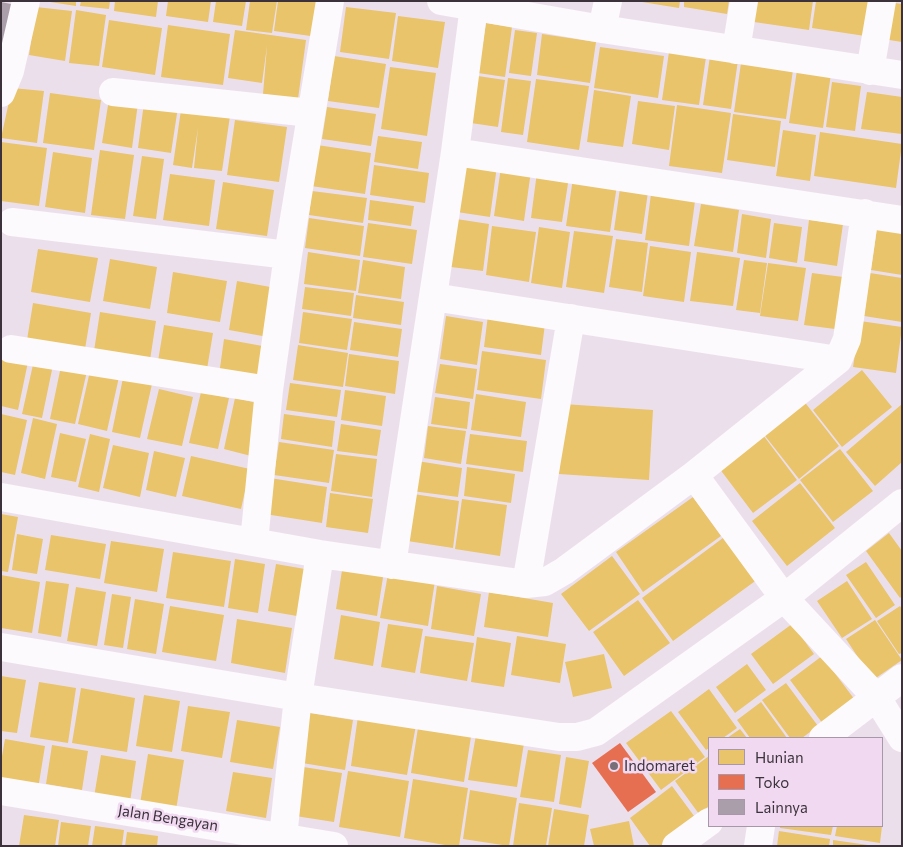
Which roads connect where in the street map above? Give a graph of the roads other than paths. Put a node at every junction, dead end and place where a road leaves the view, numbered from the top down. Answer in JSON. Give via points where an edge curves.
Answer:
{"nodes":[{"id":1,"x":26,"y":1,"type":"edge"},
{"id":2,"x":330,"y":1,"type":"edge"},
{"id":3,"x":441,"y":1,"type":"edge"},
{"id":4,"x":608,"y":1,"type":"edge"},
{"id":5,"x":744,"y":1,"type":"edge"},
{"id":6,"x":882,"y":1,"type":"edge"},
{"id":7,"x":474,"y":6,"type":"junction"},
{"id":8,"x":602,"y":29,"type":"junction"},
{"id":9,"x":736,"y":50,"type":"junction"},
{"id":10,"x":870,"y":71,"type":"junction"},
{"id":11,"x":902,"y":75,"type":"edge"},
{"id":12,"x":113,"y":92,"type":"dead end"},
{"id":13,"x":1,"y":94,"type":"edge"},
{"id":14,"x":311,"y":113,"type":"junction"},
{"id":15,"x":455,"y":152,"type":"junction"},
{"id":16,"x":865,"y":213,"type":"junction"},
{"id":17,"x":902,"y":220,"type":"edge"},
{"id":18,"x":12,"y":222,"type":"dead end"},
{"id":19,"x":288,"y":255,"type":"junction"},
{"id":20,"x":433,"y":297,"type":"junction"},
{"id":21,"x":571,"y":318,"type":"junction"},
{"id":22,"x":11,"y":349,"type":"dead end"},
{"id":23,"x":838,"y":360,"type":"junction"},
{"id":24,"x":269,"y":390,"type":"junction"},
{"id":25,"x":694,"y":475,"type":"junction"},
{"id":26,"x":1,"y":497,"type":"edge"},
{"id":27,"x":902,"y":503,"type":"edge"},
{"id":28,"x":254,"y":542,"type":"junction"},
{"id":29,"x":320,"y":554,"type":"junction"},
{"id":30,"x":392,"y":565,"type":"junction"},
{"id":31,"x":526,"y":584,"type":"junction"},
{"id":32,"x":784,"y":598,"type":"junction"},
{"id":33,"x":1,"y":646,"type":"edge"},
{"id":34,"x":902,"y":678,"type":"edge"},
{"id":35,"x":298,"y":697,"type":"junction"},
{"id":36,"x":877,"y":698,"type":"junction"},
{"id":37,"x":824,"y":737,"type":"edge"},
{"id":38,"x":902,"y":738,"type":"edge"},
{"id":39,"x":1,"y":791,"type":"edge"},
{"id":40,"x":708,"y":823,"type":"edge"},
{"id":41,"x":761,"y":827,"type":"edge"},
{"id":42,"x":283,"y":837,"type":"junction"},
{"id":43,"x":334,"y":846,"type":"edge"},
{"id":44,"x":676,"y":846,"type":"edge"},
{"id":45,"x":758,"y":846,"type":"edge"}],
"edges":[{"from":1,"to":13,"type":"street","via":[[10,71]]},
{"from":2,"to":14,"type":"street"},
{"from":3,"to":7,"type":"street"},
{"from":4,"to":8,"type":"street"},
{"from":5,"to":9,"type":"street"},
{"from":6,"to":10,"type":"street"},
{"from":7,"to":8,"type":"street"},
{"from":7,"to":15,"type":"street"},
{"from":8,"to":9,"type":"street"},
{"from":9,"to":10,"type":"street"},
{"from":10,"to":11,"type":"street"},
{"from":12,"to":14,"type":"street"},
{"from":14,"to":19,"type":"street"},
{"from":15,"to":16,"type":"street"},
{"from":15,"to":20,"type":"street"},
{"from":16,"to":17,"type":"street"},
{"from":16,"to":23,"type":"street","via":[[846,339]]},
{"from":18,"to":19,"type":"street"},
{"from":19,"to":24,"type":"street"},
{"from":20,"to":21,"type":"street"},
{"from":20,"to":30,"type":"street"},
{"from":21,"to":23,"type":"street"},
{"from":21,"to":31,"type":"street"},
{"from":22,"to":24,"type":"street"},
{"from":23,"to":25,"type":"street"},
{"from":24,"to":28,"type":"street"},
{"from":25,"to":31,"type":"street","via":[[564,571],[545,582]]},
{"from":25,"to":32,"type":"street"},
{"from":26,"to":28,"type":"street"},
{"from":27,"to":32,"type":"street"},
{"from":28,"to":29,"type":"street"},
{"from":29,"to":30,"type":"street"},
{"from":29,"to":35,"type":"street"},
{"from":30,"to":31,"type":"street"},
{"from":32,"to":35,"type":"street","via":[[596,732],[577,737],[559,737]]},
{"from":32,"to":36,"type":"street"},
{"from":33,"to":35,"type":"street"},
{"from":34,"to":36,"type":"street"},
{"from":35,"to":42,"type":"street"},
{"from":36,"to":37,"type":"street"},
{"from":36,"to":38,"type":"street"},
{"from":39,"to":42,"type":"street","name":"Jalan Bengayan"},
{"from":40,"to":44,"type":"street"},
{"from":41,"to":45,"type":"street"},
{"from":42,"to":43,"type":"street","name":"Jalan Bengayan"}]}
